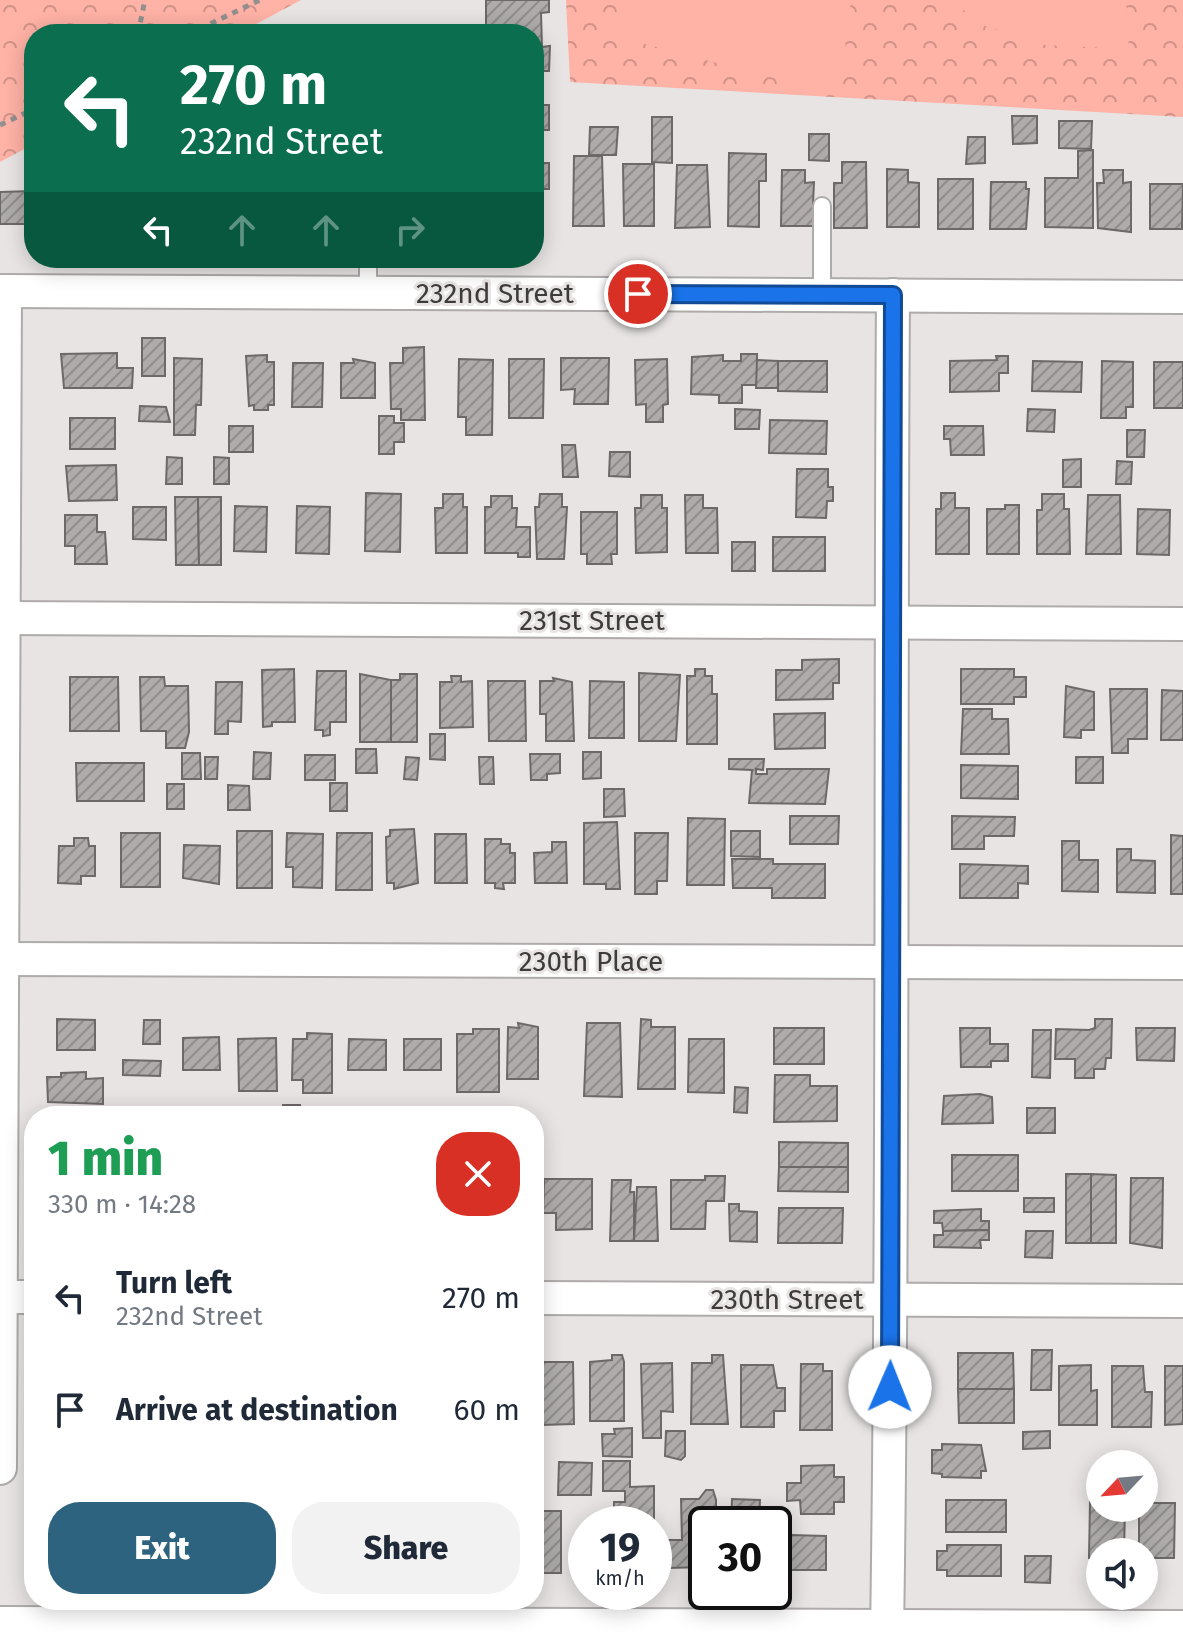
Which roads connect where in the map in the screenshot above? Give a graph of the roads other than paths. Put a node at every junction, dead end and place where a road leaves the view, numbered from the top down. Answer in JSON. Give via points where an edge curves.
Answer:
{"nodes":[{"id":1,"x":822,"y":206,"type":"dead end"},
{"id":2,"x":368,"y":268,"type":"edge"},
{"id":3,"x":3,"y":292,"type":"edge"},
{"id":4,"x":368,"y":293,"type":"junction"},
{"id":5,"x":822,"y":294,"type":"junction"},
{"id":6,"x":893,"y":295,"type":"junction"},
{"id":7,"x":1183,"y":297,"type":"edge"},
{"id":8,"x":1,"y":618,"type":"edge"},
{"id":9,"x":889,"y":623,"type":"junction"},
{"id":10,"x":1183,"y":624,"type":"edge"},
{"id":11,"x":0,"y":959,"type":"edge"},
{"id":12,"x":890,"y":962,"type":"junction"},
{"id":13,"x":1183,"y":963,"type":"edge"},
{"id":14,"x":0,"y":1297,"type":"edge"},
{"id":15,"x":24,"y":1297,"type":"edge"},
{"id":16,"x":544,"y":1298,"type":"edge"},
{"id":17,"x":891,"y":1299,"type":"junction"},
{"id":18,"x":1183,"y":1301,"type":"edge"},
{"id":19,"x":0,"y":1468,"type":"edge"},
{"id":20,"x":0,"y":1623,"type":"edge"},
{"id":21,"x":1183,"y":1627,"type":"edge"},
{"id":22,"x":887,"y":1630,"type":"edge"}],
"edges":[{"from":1,"to":5,"type":"lane"},
{"from":2,"to":4,"type":"lane"},
{"from":3,"to":4,"type":"street","name":"232nd Street"},
{"from":3,"to":8,"type":"street"},
{"from":4,"to":5,"type":"street","name":"232nd Street"},
{"from":5,"to":6,"type":"street","name":"232nd Street"},
{"from":6,"to":7,"type":"street","name":"232nd Street"},
{"from":6,"to":9,"type":"street"},
{"from":8,"to":9,"type":"street","name":"231st Street"},
{"from":8,"to":11,"type":"street"},
{"from":9,"to":10,"type":"street","name":"231st Street"},
{"from":9,"to":12,"type":"street"},
{"from":11,"to":12,"type":"street","name":"230th Place"},
{"from":11,"to":14,"type":"street"},
{"from":12,"to":13,"type":"street","name":"230th Place"},
{"from":12,"to":17,"type":"street"},
{"from":14,"to":15,"type":"street"},
{"from":14,"to":19,"type":"street"},
{"from":16,"to":17,"type":"street","name":"230th Street"},
{"from":17,"to":18,"type":"street","name":"230th Street"},
{"from":17,"to":22,"type":"street"},
{"from":20,"to":22,"type":"street"},
{"from":21,"to":22,"type":"street"}]}
